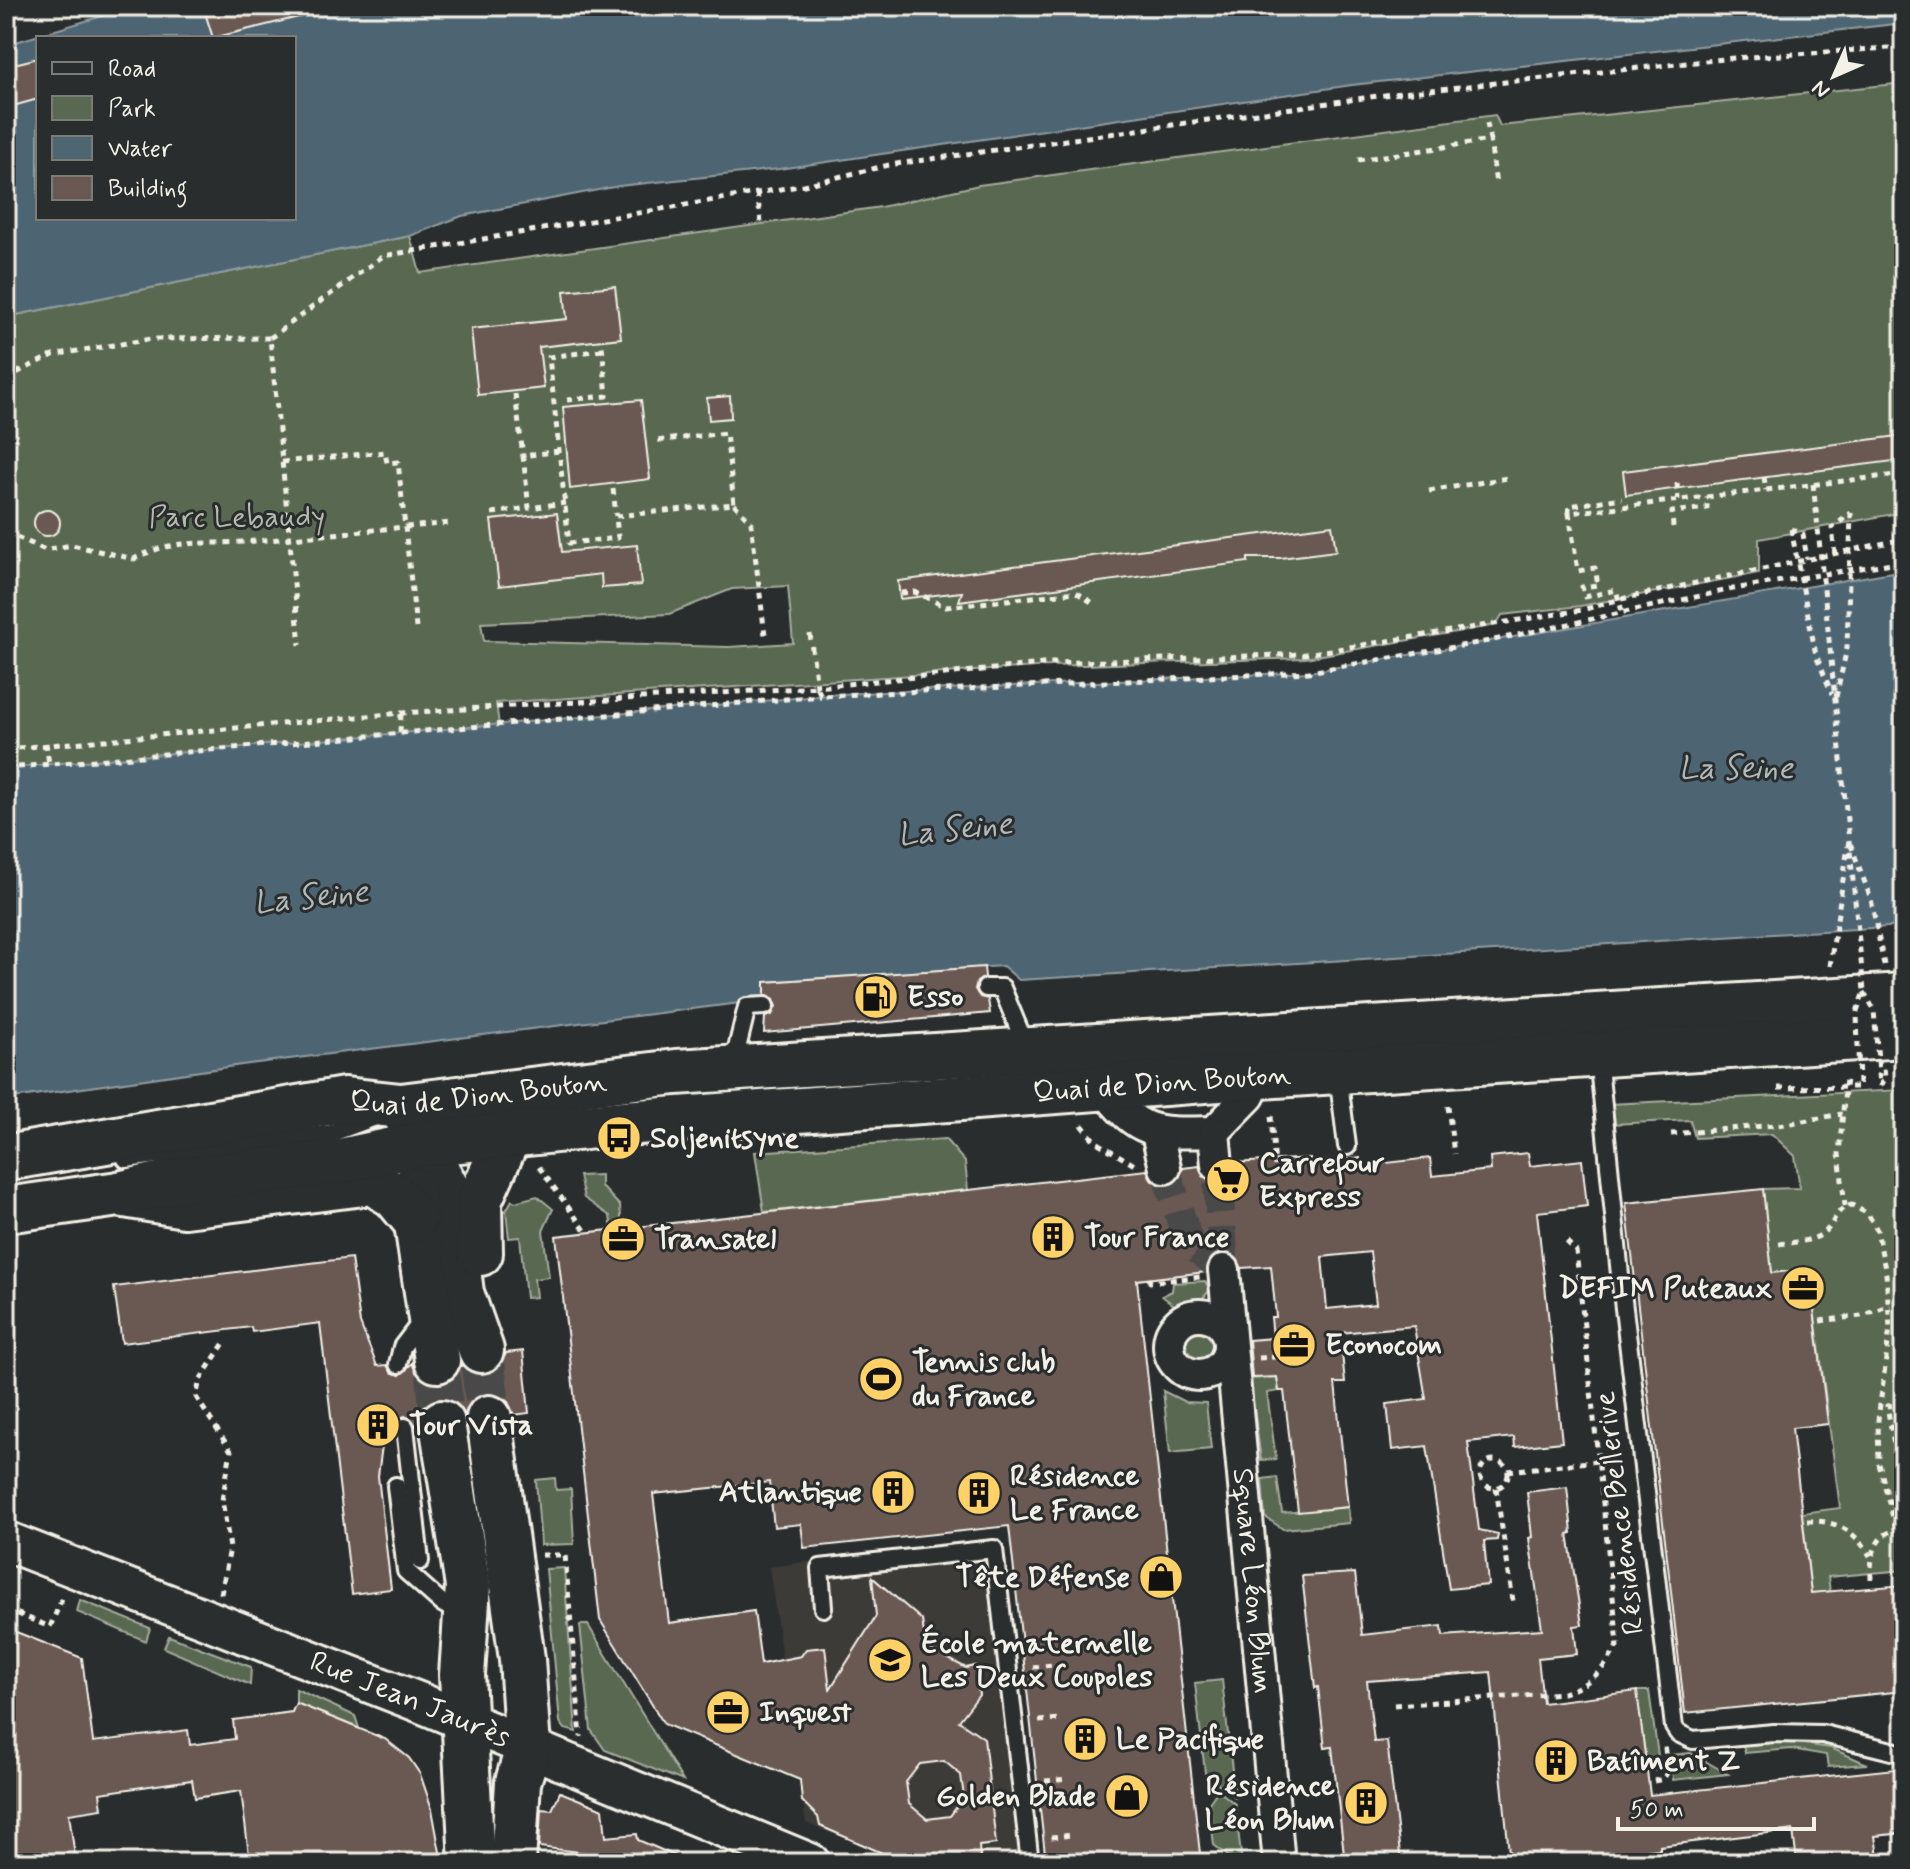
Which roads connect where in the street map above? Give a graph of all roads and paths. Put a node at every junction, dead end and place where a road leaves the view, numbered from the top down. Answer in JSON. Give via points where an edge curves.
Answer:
{"nodes":[{"id":1,"x":1904,"y":47,"type":"edge"},
{"id":2,"x":1487,"y":123,"type":"dead end"},
{"id":3,"x":1490,"y":140,"type":"junction"},
{"id":4,"x":1358,"y":160,"type":"dead end"},
{"id":5,"x":1496,"y":184,"type":"dead end"},
{"id":6,"x":757,"y":193,"type":"junction"},
{"id":7,"x":761,"y":222,"type":"dead end"},
{"id":8,"x":270,"y":338,"type":"junction"},
{"id":9,"x":6,"y":378,"type":"edge"},
{"id":10,"x":515,"y":394,"type":"dead end"},
{"id":11,"x":567,"y":400,"type":"dead end"},
{"id":12,"x":655,"y":441,"type":"dead end"},
{"id":13,"x":559,"y":451,"type":"junction"},
{"id":14,"x":523,"y":456,"type":"junction"},
{"id":15,"x":282,"y":462,"type":"junction"},
{"id":16,"x":1904,"y":474,"type":"edge"},
{"id":17,"x":1764,"y":477,"type":"dead end"},
{"id":18,"x":1508,"y":478,"type":"dead end"},
{"id":19,"x":1677,"y":483,"type":"dead end"},
{"id":20,"x":1813,"y":484,"type":"junction"},
{"id":21,"x":613,"y":489,"type":"dead end"},
{"id":22,"x":1766,"y":490,"type":"junction"},
{"id":23,"x":1429,"y":491,"type":"dead end"},
{"id":24,"x":1707,"y":497,"type":"junction"},
{"id":25,"x":1622,"y":498,"type":"dead end"},
{"id":26,"x":1678,"y":500,"type":"junction"},
{"id":27,"x":565,"y":503,"type":"junction"},
{"id":28,"x":734,"y":504,"type":"junction"},
{"id":29,"x":529,"y":508,"type":"junction"},
{"id":30,"x":492,"y":513,"type":"dead end"},
{"id":31,"x":1569,"y":513,"type":"junction"},
{"id":32,"x":616,"y":516,"type":"junction"},
{"id":33,"x":452,"y":523,"type":"dead end"},
{"id":34,"x":405,"y":527,"type":"junction"},
{"id":35,"x":1673,"y":527,"type":"dead end"},
{"id":36,"x":6,"y":532,"type":"edge"},
{"id":37,"x":289,"y":537,"type":"junction"},
{"id":38,"x":1904,"y":539,"type":"edge"},
{"id":39,"x":1835,"y":554,"type":"junction"},
{"id":40,"x":1807,"y":559,"type":"junction"},
{"id":41,"x":1904,"y":561,"type":"edge"},
{"id":42,"x":1716,"y":578,"type":"junction"},
{"id":43,"x":1719,"y":592,"type":"junction"},
{"id":44,"x":901,"y":593,"type":"dead end"},
{"id":45,"x":1621,"y":599,"type":"junction"},
{"id":46,"x":1096,"y":605,"type":"dead end"},
{"id":47,"x":1622,"y":611,"type":"junction"},
{"id":48,"x":416,"y":628,"type":"dead end"},
{"id":49,"x":810,"y":634,"type":"dead end"},
{"id":50,"x":765,"y":635,"type":"dead end"},
{"id":51,"x":300,"y":645,"type":"dead end"},
{"id":52,"x":817,"y":687,"type":"junction"},
{"id":53,"x":821,"y":696,"type":"junction"},
{"id":54,"x":1835,"y":702,"type":"junction"},
{"id":55,"x":401,"y":713,"type":"junction"},
{"id":56,"x":400,"y":732,"type":"junction"},
{"id":57,"x":46,"y":743,"type":"junction"},
{"id":58,"x":6,"y":749,"type":"edge"},
{"id":59,"x":49,"y":764,"type":"junction"},
{"id":60,"x":6,"y":768,"type":"edge"},
{"id":61,"x":1849,"y":840,"type":"junction"},
{"id":62,"x":1830,"y":969,"type":"dead end"},
{"id":63,"x":1884,"y":984,"type":"edge"},
{"id":64,"x":986,"y":988,"type":"dead end"},
{"id":65,"x":765,"y":1006,"type":"dead end"},
{"id":66,"x":1894,"y":1049,"type":"edge"},
{"id":67,"x":1028,"y":1050,"type":"junction"},
{"id":68,"x":1598,"y":1056,"type":"junction"},
{"id":69,"x":953,"y":1057,"type":"junction"},
{"id":70,"x":732,"y":1069,"type":"junction"},
{"id":71,"x":1338,"y":1072,"type":"junction"},
{"id":72,"x":1778,"y":1078,"type":"dead end"},
{"id":73,"x":1846,"y":1078,"type":"dead end"},
{"id":74,"x":1105,"y":1089,"type":"junction"},
{"id":75,"x":1265,"y":1096,"type":"junction"},
{"id":76,"x":401,"y":1106,"type":"junction"},
{"id":77,"x":1448,"y":1106,"type":"dead end"},
{"id":78,"x":1842,"y":1114,"type":"junction"},
{"id":79,"x":1082,"y":1125,"type":"dead end"},
{"id":80,"x":1214,"y":1132,"type":"junction"},
{"id":81,"x":1157,"y":1133,"type":"junction"},
{"id":82,"x":1671,"y":1134,"type":"dead end"},
{"id":83,"x":509,"y":1135,"type":"junction"},
{"id":84,"x":421,"y":1144,"type":"junction"},
{"id":85,"x":1347,"y":1146,"type":"dead end"},
{"id":86,"x":1454,"y":1154,"type":"dead end"},
{"id":87,"x":1217,"y":1165,"type":"tunnel mouth"},
{"id":88,"x":1275,"y":1166,"type":"dead end"},
{"id":89,"x":539,"y":1167,"type":"dead end"},
{"id":90,"x":1154,"y":1169,"type":"joint"},
{"id":91,"x":116,"y":1177,"type":"junction"},
{"id":92,"x":10,"y":1179,"type":"edge"},
{"id":93,"x":1845,"y":1206,"type":"junction"},
{"id":94,"x":414,"y":1219,"type":"junction"},
{"id":95,"x":587,"y":1233,"type":"dead end"},
{"id":96,"x":1564,"y":1239,"type":"dead end"},
{"id":97,"x":1779,"y":1244,"type":"dead end"},
{"id":98,"x":1225,"y":1272,"type":"joint"},
{"id":99,"x":1149,"y":1278,"type":"dead end"},
{"id":100,"x":1890,"y":1305,"type":"junction"},
{"id":101,"x":1820,"y":1321,"type":"dead end"},
{"id":102,"x":224,"y":1343,"type":"dead end"},
{"id":103,"x":418,"y":1362,"type":"tunnel mouth"},
{"id":104,"x":1904,"y":1404,"type":"edge"},
{"id":105,"x":489,"y":1418,"type":"tunnel mouth"},
{"id":106,"x":1893,"y":1445,"type":"junction"},
{"id":107,"x":430,"y":1446,"type":"junction"},
{"id":108,"x":1879,"y":1448,"type":"junction"},
{"id":109,"x":1598,"y":1461,"type":"junction"},
{"id":110,"x":496,"y":1467,"type":"junction"},
{"id":111,"x":1508,"y":1471,"type":"junction"},
{"id":112,"x":396,"y":1486,"type":"dead end"},
{"id":113,"x":1496,"y":1488,"type":"junction"},
{"id":114,"x":1904,"y":1499,"type":"edge"},
{"id":115,"x":1807,"y":1521,"type":"dead end"},
{"id":116,"x":1896,"y":1529,"type":"junction"},
{"id":117,"x":1904,"y":1530,"type":"edge"},
{"id":118,"x":6,"y":1541,"type":"edge"},
{"id":119,"x":1862,"y":1542,"type":"junction"},
{"id":120,"x":1877,"y":1543,"type":"junction"},
{"id":121,"x":534,"y":1555,"type":"dead end"},
{"id":122,"x":1870,"y":1556,"type":"junction"},
{"id":123,"x":420,"y":1561,"type":"dead end"},
{"id":124,"x":1871,"y":1579,"type":"dead end"},
{"id":125,"x":66,"y":1589,"type":"dead end"},
{"id":126,"x":1513,"y":1601,"type":"dead end"},
{"id":127,"x":823,"y":1608,"type":"dead end"},
{"id":128,"x":6,"y":1609,"type":"edge"},
{"id":129,"x":468,"y":1617,"type":"junction"},
{"id":130,"x":215,"y":1622,"type":"junction"},
{"id":131,"x":1054,"y":1665,"type":"dead end"},
{"id":132,"x":1033,"y":1667,"type":"dead end"},
{"id":133,"x":1394,"y":1705,"type":"dead end"},
{"id":134,"x":1059,"y":1719,"type":"dead end"},
{"id":135,"x":1039,"y":1721,"type":"dead end"},
{"id":136,"x":464,"y":1724,"type":"junction"},
{"id":137,"x":1678,"y":1733,"type":"junction"},
{"id":138,"x":582,"y":1743,"type":"dead end"},
{"id":139,"x":528,"y":1749,"type":"junction"},
{"id":140,"x":1904,"y":1754,"type":"edge"},
{"id":141,"x":1068,"y":1779,"type":"dead end"},
{"id":142,"x":1045,"y":1781,"type":"dead end"},
{"id":143,"x":1654,"y":1781,"type":"dead end"},
{"id":144,"x":1073,"y":1835,"type":"dead end"},
{"id":145,"x":1051,"y":1837,"type":"dead end"},
{"id":146,"x":472,"y":1863,"type":"edge"},
{"id":147,"x":495,"y":1863,"type":"edge"},
{"id":148,"x":513,"y":1863,"type":"edge"},
{"id":149,"x":810,"y":1863,"type":"edge"},
{"id":150,"x":1030,"y":1863,"type":"edge"},
{"id":151,"x":1279,"y":1863,"type":"edge"}],
"edges":[{"from":1,"to":6,"type":"path","via":[[1734,58],[1392,94],[889,165]]},
{"from":2,"to":3,"type":"path"},
{"from":3,"to":4,"type":"path"},
{"from":3,"to":5,"type":"path"},
{"from":6,"to":7,"type":"path"},
{"from":6,"to":8,"type":"path","via":[[383,256]]},
{"from":8,"to":9,"type":"path","via":[[151,339],[53,355]]},
{"from":8,"to":15,"type":"path"},
{"from":10,"to":14,"type":"path"},
{"from":11,"to":13,"type":"path","via":[[607,396],[602,348],[549,357]]},
{"from":12,"to":28,"type":"path","via":[[726,433]]},
{"from":13,"to":14,"type":"path"},
{"from":13,"to":27,"type":"path"},
{"from":14,"to":29,"type":"path"},
{"from":15,"to":34,"type":"path","via":[[385,452],[387,463],[398,462]]},
{"from":15,"to":37,"type":"path"},
{"from":16,"to":20,"type":"path"},
{"from":17,"to":22,"type":"path"},
{"from":18,"to":23,"type":"path"},
{"from":19,"to":26,"type":"path"},
{"from":20,"to":22,"type":"path"},
{"from":20,"to":54,"type":"path","bridge":true},
{"from":21,"to":32,"type":"path"},
{"from":22,"to":24,"type":"path"},
{"from":24,"to":26,"type":"path"},
{"from":24,"to":35,"type":"path","via":[[1707,508],[1672,512]]},
{"from":25,"to":31,"type":"path","via":[[1569,506]]},
{"from":26,"to":31,"type":"path"},
{"from":27,"to":29,"type":"path"},
{"from":27,"to":32,"type":"path","via":[[569,543],[618,538]]},
{"from":28,"to":32,"type":"path"},
{"from":28,"to":50,"type":"path","via":[[751,522]]},
{"from":29,"to":30,"type":"path"},
{"from":31,"to":45,"type":"path","via":[[1578,571],[1595,568],[1598,585],[1582,587],[1585,597],[1616,590]]},
{"from":33,"to":34,"type":"path"},
{"from":34,"to":37,"type":"path"},
{"from":34,"to":48,"type":"path"},
{"from":36,"to":37,"type":"path","via":[[45,550],[72,545],[134,559],[158,546]]},
{"from":37,"to":51,"type":"path"},
{"from":38,"to":39,"type":"path"},
{"from":39,"to":40,"type":"path"},
{"from":39,"to":54,"type":"path","bridge":true,"via":[[1832,528],[1851,513],[1847,648]]},
{"from":40,"to":42,"type":"path"},
{"from":40,"to":54,"type":"path","bridge":true,"via":[[1803,534],[1791,529],[1816,655]]},
{"from":41,"to":43,"type":"path"},
{"from":42,"to":43,"type":"path"},
{"from":42,"to":45,"type":"path"},
{"from":43,"to":47,"type":"path"},
{"from":44,"to":46,"type":"path","via":[[915,592],[946,607],[1076,592]]},
{"from":45,"to":47,"type":"path"},
{"from":45,"to":52,"type":"path","via":[[1582,610],[1306,654],[1052,663]]},
{"from":47,"to":53,"type":"path","via":[[1489,641],[1309,672]]},
{"from":49,"to":52,"type":"path"},
{"from":52,"to":53,"type":"path"},
{"from":52,"to":55,"type":"path"},
{"from":53,"to":56,"type":"path"},
{"from":54,"to":61,"type":"path","bridge":true},
{"from":55,"to":56,"type":"path"},
{"from":55,"to":57,"type":"path"},
{"from":56,"to":59,"type":"path"},
{"from":57,"to":58,"type":"path"},
{"from":57,"to":59,"type":"path"},
{"from":59,"to":60,"type":"path"},
{"from":61,"to":62,"type":"path","bridge":true},
{"from":61,"to":63,"type":"path","bridge":true},
{"from":61,"to":63,"type":"path","bridge":true,"via":[[1871,899]]},
{"from":63,"to":66,"type":"path","bridge":true,"via":[[1874,1010],[1880,1086]]},
{"from":63,"to":67,"type":"main road","name":"Quai de Dion Bouton"},
{"from":63,"to":72,"type":"path","bridge":true,"via":[[1857,1012],[1859,1087],[1778,1088]]},
{"from":64,"to":67,"type":"lane","via":[[1002,988]]},
{"from":65,"to":70,"type":"lane","via":[[747,1007]]},
{"from":66,"to":68,"type":"main road","name":"Quai de Dion Bouton"},
{"from":67,"to":69,"type":"main road","name":"Quai de Dion Bouton"},
{"from":68,"to":71,"type":"main road","name":"Quai de Dion Bouton"},
{"from":68,"to":137,"type":"lane","name":"Résidence Bellerive","via":[[1671,1716]]},
{"from":69,"to":70,"type":"main road","name":"Quai de Dion Bouton"},
{"from":69,"to":84,"type":"main road","name":"Quai de Dion Bouton","via":[[862,1078],[452,1117],[434,1125]]},
{"from":70,"to":76,"type":"main road","name":"Quai de Dion Bouton"},
{"from":71,"to":75,"type":"main road","name":"Quai de Dion Bouton"},
{"from":71,"to":85,"type":"lane"},
{"from":73,"to":78,"type":"path"},
{"from":74,"to":75,"type":"main road","name":"Quai de Dion Bouton"},
{"from":74,"to":81,"type":"street","via":[[1123,1112]]},
{"from":74,"to":83,"type":"main road","name":"Quai de Dion Bouton"},
{"from":75,"to":80,"type":"street","via":[[1249,1096]]},
{"from":75,"to":88,"type":"path"},
{"from":76,"to":84,"type":"main road"},
{"from":76,"to":91,"type":"lane","via":[[332,1133]]},
{"from":76,"to":92,"type":"main road","name":"Quai de Dion Bouton","via":[[345,1100]]},
{"from":77,"to":86,"type":"path"},
{"from":78,"to":82,"type":"path"},
{"from":78,"to":93,"type":"path","via":[[1839,1154]]},
{"from":79,"to":90,"type":"path","via":[[1095,1141]]},
{"from":80,"to":81,"type":"street"},
{"from":80,"to":87,"type":"street"},
{"from":81,"to":90,"type":"street"},
{"from":83,"to":84,"type":"main road","name":"Quai de Dion Bouton"},
{"from":83,"to":84,"type":"main road","via":[[477,1210],[484,1291],[481,1352],[461,1293],[448,1191]]},
{"from":84,"to":91,"type":"main road","name":"Quai de Dion Bouton","via":[[346,1160],[181,1180]]},
{"from":84,"to":94,"type":"main road","via":[[412,1179]]},
{"from":89,"to":95,"type":"path"},
{"from":91,"to":92,"type":"main road","name":"Quai de Dion Bouton"},
{"from":91,"to":94,"type":"main road","via":[[185,1205],[372,1182],[395,1196]]},
{"from":93,"to":97,"type":"path","via":[[1825,1232]]},
{"from":93,"to":100,"type":"path","via":[[1868,1214],[1877,1230]]},
{"from":94,"to":103,"type":"main road","via":[[429,1313]]},
{"from":96,"to":109,"type":"path","via":[[1576,1251]]},
{"from":98,"to":99,"type":"path","via":[[1150,1282]]},
{"from":98,"to":151,"type":"street","name":"Square Léon Blum"},
{"from":100,"to":101,"type":"path","via":[[1861,1316]]},
{"from":100,"to":108,"type":"path"},
{"from":102,"to":130,"type":"path","via":[[200,1380],[196,1397],[231,1451],[222,1500],[230,1548]]},
{"from":104,"to":106,"type":"path","via":[[1887,1406]]},
{"from":105,"to":110,"type":"main road"},
{"from":106,"to":108,"type":"path"},
{"from":106,"to":114,"type":"path"},
{"from":107,"to":110,"type":"main road"},
{"from":107,"to":123,"type":"lane"},
{"from":107,"to":129,"type":"main road","via":[[468,1586]]},
{"from":108,"to":116,"type":"path"},
{"from":109,"to":111,"type":"path"},
{"from":109,"to":133,"type":"path","via":[[1618,1644],[1599,1673],[1584,1687],[1563,1693]]},
{"from":110,"to":139,"type":"main road","via":[[522,1659]]},
{"from":111,"to":113,"type":"path","via":[[1507,1480]]},
{"from":111,"to":113,"type":"path","via":[[1499,1461],[1483,1466],[1484,1483]]},
{"from":112,"to":129,"type":"lane","via":[[406,1571],[442,1603]]},
{"from":113,"to":126,"type":"path"},
{"from":115,"to":119,"type":"path","via":[[1837,1523]]},
{"from":116,"to":117,"type":"path"},
{"from":116,"to":120,"type":"path"},
{"from":118,"to":130,"type":"street","name":"Rue Jean Jaurès"},
{"from":119,"to":120,"type":"path"},
{"from":119,"to":122,"type":"path"},
{"from":120,"to":122,"type":"path"},
{"from":121,"to":138,"type":"path","via":[[565,1555]]},
{"from":122,"to":124,"type":"path"},
{"from":125,"to":128,"type":"path","via":[[50,1627]]},
{"from":127,"to":150,"type":"lane","via":[[820,1568],[994,1549]]},
{"from":129,"to":136,"type":"main road"},
{"from":129,"to":139,"type":"main road","via":[[496,1722]]},
{"from":130,"to":136,"type":"street","name":"Rue Jean Jaurès"},
{"from":131,"to":132,"type":"path"},
{"from":134,"to":135,"type":"path"},
{"from":136,"to":139,"type":"street","name":"Rue Jean Jaurès"},
{"from":136,"to":146,"type":"main road"},
{"from":136,"to":147,"type":"main road","via":[[484,1742],[495,1767]]},
{"from":137,"to":140,"type":"lane","via":[[1693,1740],[1823,1734]]},
{"from":137,"to":143,"type":"path","via":[[1665,1746],[1667,1773]]},
{"from":139,"to":148,"type":"main road","via":[[518,1782]]},
{"from":139,"to":149,"type":"street","name":"Rue Jean Jaurès"},
{"from":141,"to":142,"type":"path"},
{"from":144,"to":145,"type":"path"}]}
